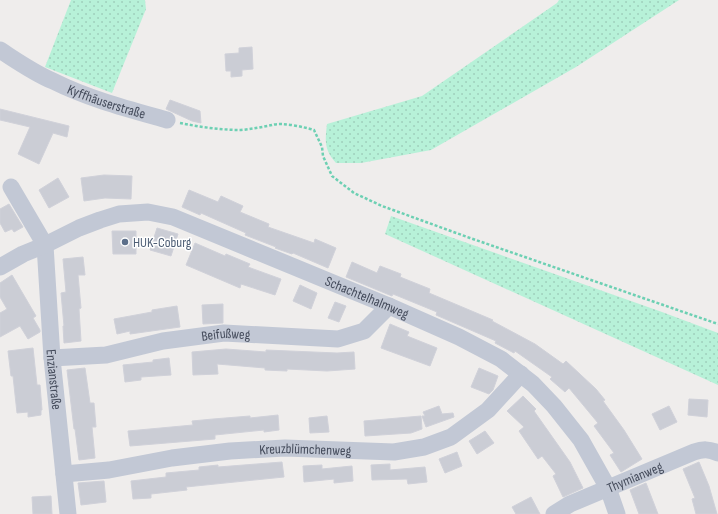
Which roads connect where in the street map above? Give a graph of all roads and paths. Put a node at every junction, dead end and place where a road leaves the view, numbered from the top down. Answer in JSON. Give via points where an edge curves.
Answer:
{"nodes":[{"id":1,"x":0,"y":50,"type":"edge"},
{"id":2,"x":166,"y":120,"type":"joint"},
{"id":3,"x":11,"y":187,"type":"dead end"},
{"id":4,"x":45,"y":246,"type":"junction"},
{"id":5,"x":0,"y":267,"type":"edge"},
{"id":6,"x":389,"y":306,"type":"junction"},
{"id":7,"x":718,"y":324,"type":"edge"},
{"id":8,"x":52,"y":358,"type":"junction"},
{"id":9,"x":521,"y":374,"type":"junction"},
{"id":10,"x":718,"y":453,"type":"edge"},
{"id":11,"x":64,"y":474,"type":"junction"},
{"id":12,"x":608,"y":488,"type":"junction"},
{"id":13,"x":68,"y":514,"type":"edge"},
{"id":14,"x":554,"y":514,"type":"edge"},
{"id":15,"x":617,"y":514,"type":"edge"}],
"edges":[{"from":1,"to":2,"type":"street","name":"Kyffhäuserstraße","via":[[54,82],[120,107]]},
{"from":2,"to":7,"type":"path","via":[[196,127],[222,129],[241,130],[272,124],[314,130],[332,176],[354,193],[470,238]]},
{"from":3,"to":4,"type":"street"},
{"from":4,"to":5,"type":"street","name":"Schachtelhalmweg","via":[[22,254]]},
{"from":4,"to":6,"type":"street","name":"Schachtelhalmweg","via":[[100,220],[119,214],[148,212],[173,217]]},
{"from":4,"to":8,"type":"street","name":"Enzianstraße"},
{"from":6,"to":8,"type":"street","name":"Beifußweg","via":[[364,331],[338,339],[224,333],[163,341],[106,355]]},
{"from":6,"to":9,"type":"street","name":"Schachtelhalmweg","via":[[459,337],[501,359]]},
{"from":8,"to":11,"type":"street","name":"Enzianstraße"},
{"from":9,"to":11,"type":"street","name":"Kreuzblümchenweg","via":[[488,410],[451,437],[424,447],[394,452],[285,448],[230,451],[172,458],[109,470]]},
{"from":9,"to":12,"type":"street","name":"Schachtelhalmweg","via":[[554,406],[581,440]]},
{"from":10,"to":12,"type":"street","name":"Thymianweg","via":[[703,449]]},
{"from":11,"to":13,"type":"street","name":"Enzianstraße"},
{"from":12,"to":14,"type":"street","name":"Thymianweg","via":[[570,504]]},
{"from":12,"to":15,"type":"street","name":"Schachtelhalmweg"}]}
